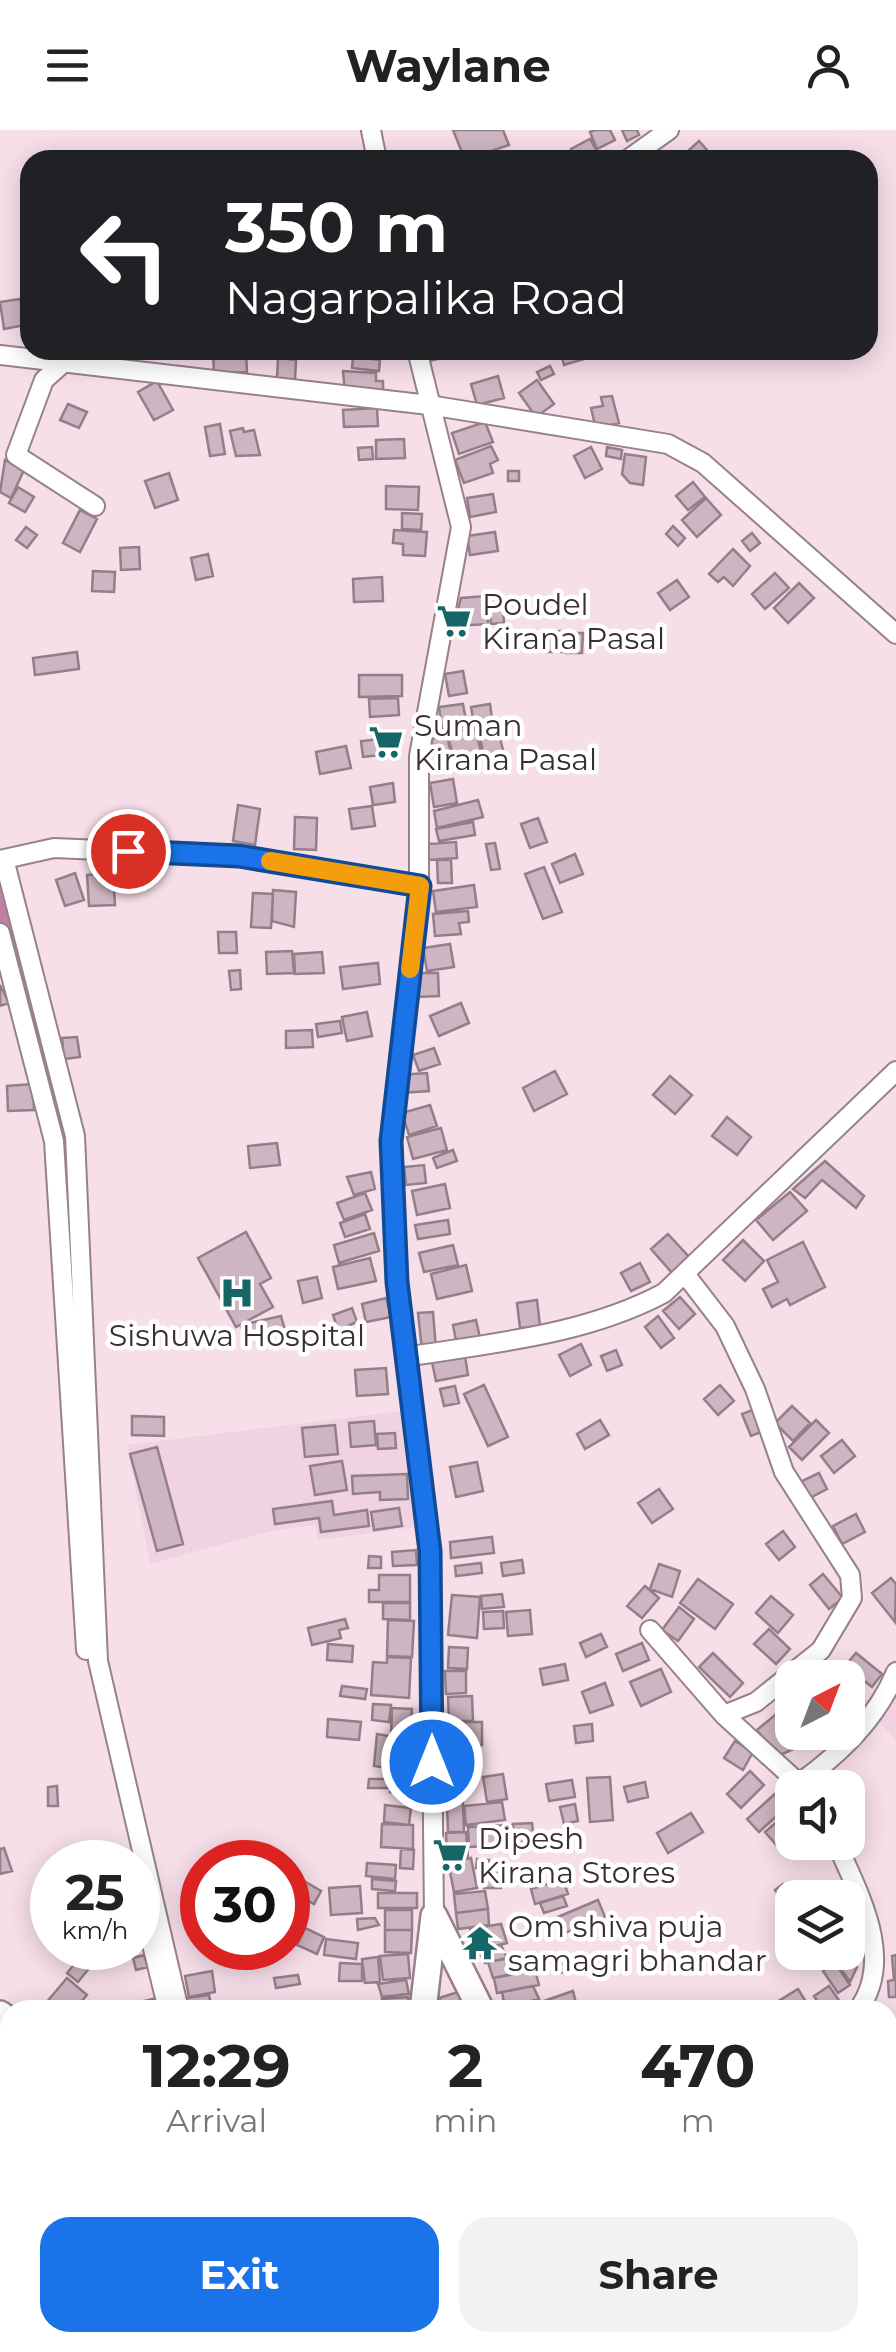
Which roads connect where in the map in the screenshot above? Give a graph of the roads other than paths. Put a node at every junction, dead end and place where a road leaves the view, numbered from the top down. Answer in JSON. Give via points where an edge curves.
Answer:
{"nodes":[{"id":1,"x":669,"y":130,"type":"edge"},
{"id":2,"x":642,"y":150,"type":"edge"},
{"id":3,"x":31,"y":360,"type":"edge"},
{"id":4,"x":419,"y":360,"type":"edge"},
{"id":5,"x":62,"y":364,"type":"junction"},
{"id":6,"x":428,"y":404,"type":"junction"},
{"id":7,"x":94,"y":506,"type":"dead end"},
{"id":8,"x":896,"y":634,"type":"edge"},
{"id":9,"x":2,"y":860,"type":"edge"},
{"id":10,"x":420,"y":886,"type":"junction"},
{"id":11,"x":0,"y":933,"type":"edge"},
{"id":12,"x":896,"y":1071,"type":"edge"},
{"id":13,"x":685,"y":1274,"type":"junction"},
{"id":14,"x":406,"y":1357,"type":"junction"},
{"id":15,"x":650,"y":1630,"type":"dead end"},
{"id":16,"x":896,"y":1672,"type":"edge"},
{"id":17,"x":724,"y":1715,"type":"junction"},
{"id":18,"x":785,"y":1770,"type":"edge"},
{"id":19,"x":819,"y":1770,"type":"edge"},
{"id":20,"x":128,"y":1840,"type":"edge"},
{"id":21,"x":844,"y":1860,"type":"edge"},
{"id":22,"x":434,"y":1916,"type":"junction"},
{"id":23,"x":158,"y":1970,"type":"edge"},
{"id":24,"x":166,"y":2000,"type":"edge"},
{"id":25,"x":178,"y":2000,"type":"edge"},
{"id":26,"x":424,"y":2000,"type":"edge"},
{"id":27,"x":476,"y":2000,"type":"edge"},
{"id":28,"x":862,"y":2000,"type":"edge"}],
"edges":[{"from":1,"to":2,"type":"street"},
{"from":3,"to":5,"type":"street"},
{"from":4,"to":6,"type":"street"},
{"from":5,"to":6,"type":"street"},
{"from":5,"to":7,"type":"street","via":[[44,380],[16,454]]},
{"from":6,"to":8,"type":"street","via":[[668,444],[687,453]]},
{"from":6,"to":10,"type":"street","via":[[461,526],[419,756]]},
{"from":9,"to":10,"type":"street","via":[[54,848],[239,856]]},
{"from":9,"to":25,"type":"street","via":[[76,1136],[98,1662]]},
{"from":10,"to":14,"type":"street","via":[[391,1141]]},
{"from":11,"to":20,"type":"street","via":[[54,1141],[87,1667]]},
{"from":12,"to":13,"type":"street"},
{"from":13,"to":14,"type":"street","via":[[640,1306],[586,1324]]},
{"from":13,"to":17,"type":"street","via":[[724,1326],[784,1472],[850,1575],[852,1598],[820,1650],[756,1702]]},
{"from":14,"to":22,"type":"street","via":[[430,1551]]},
{"from":15,"to":17,"type":"street"},
{"from":16,"to":19,"type":"street","via":[[882,1704]]},
{"from":17,"to":18,"type":"street"},
{"from":21,"to":28,"type":"street","via":[[872,1922],[874,1972]]},
{"from":22,"to":26,"type":"main road"},
{"from":22,"to":27,"type":"main road"},
{"from":23,"to":24,"type":"street"}]}
